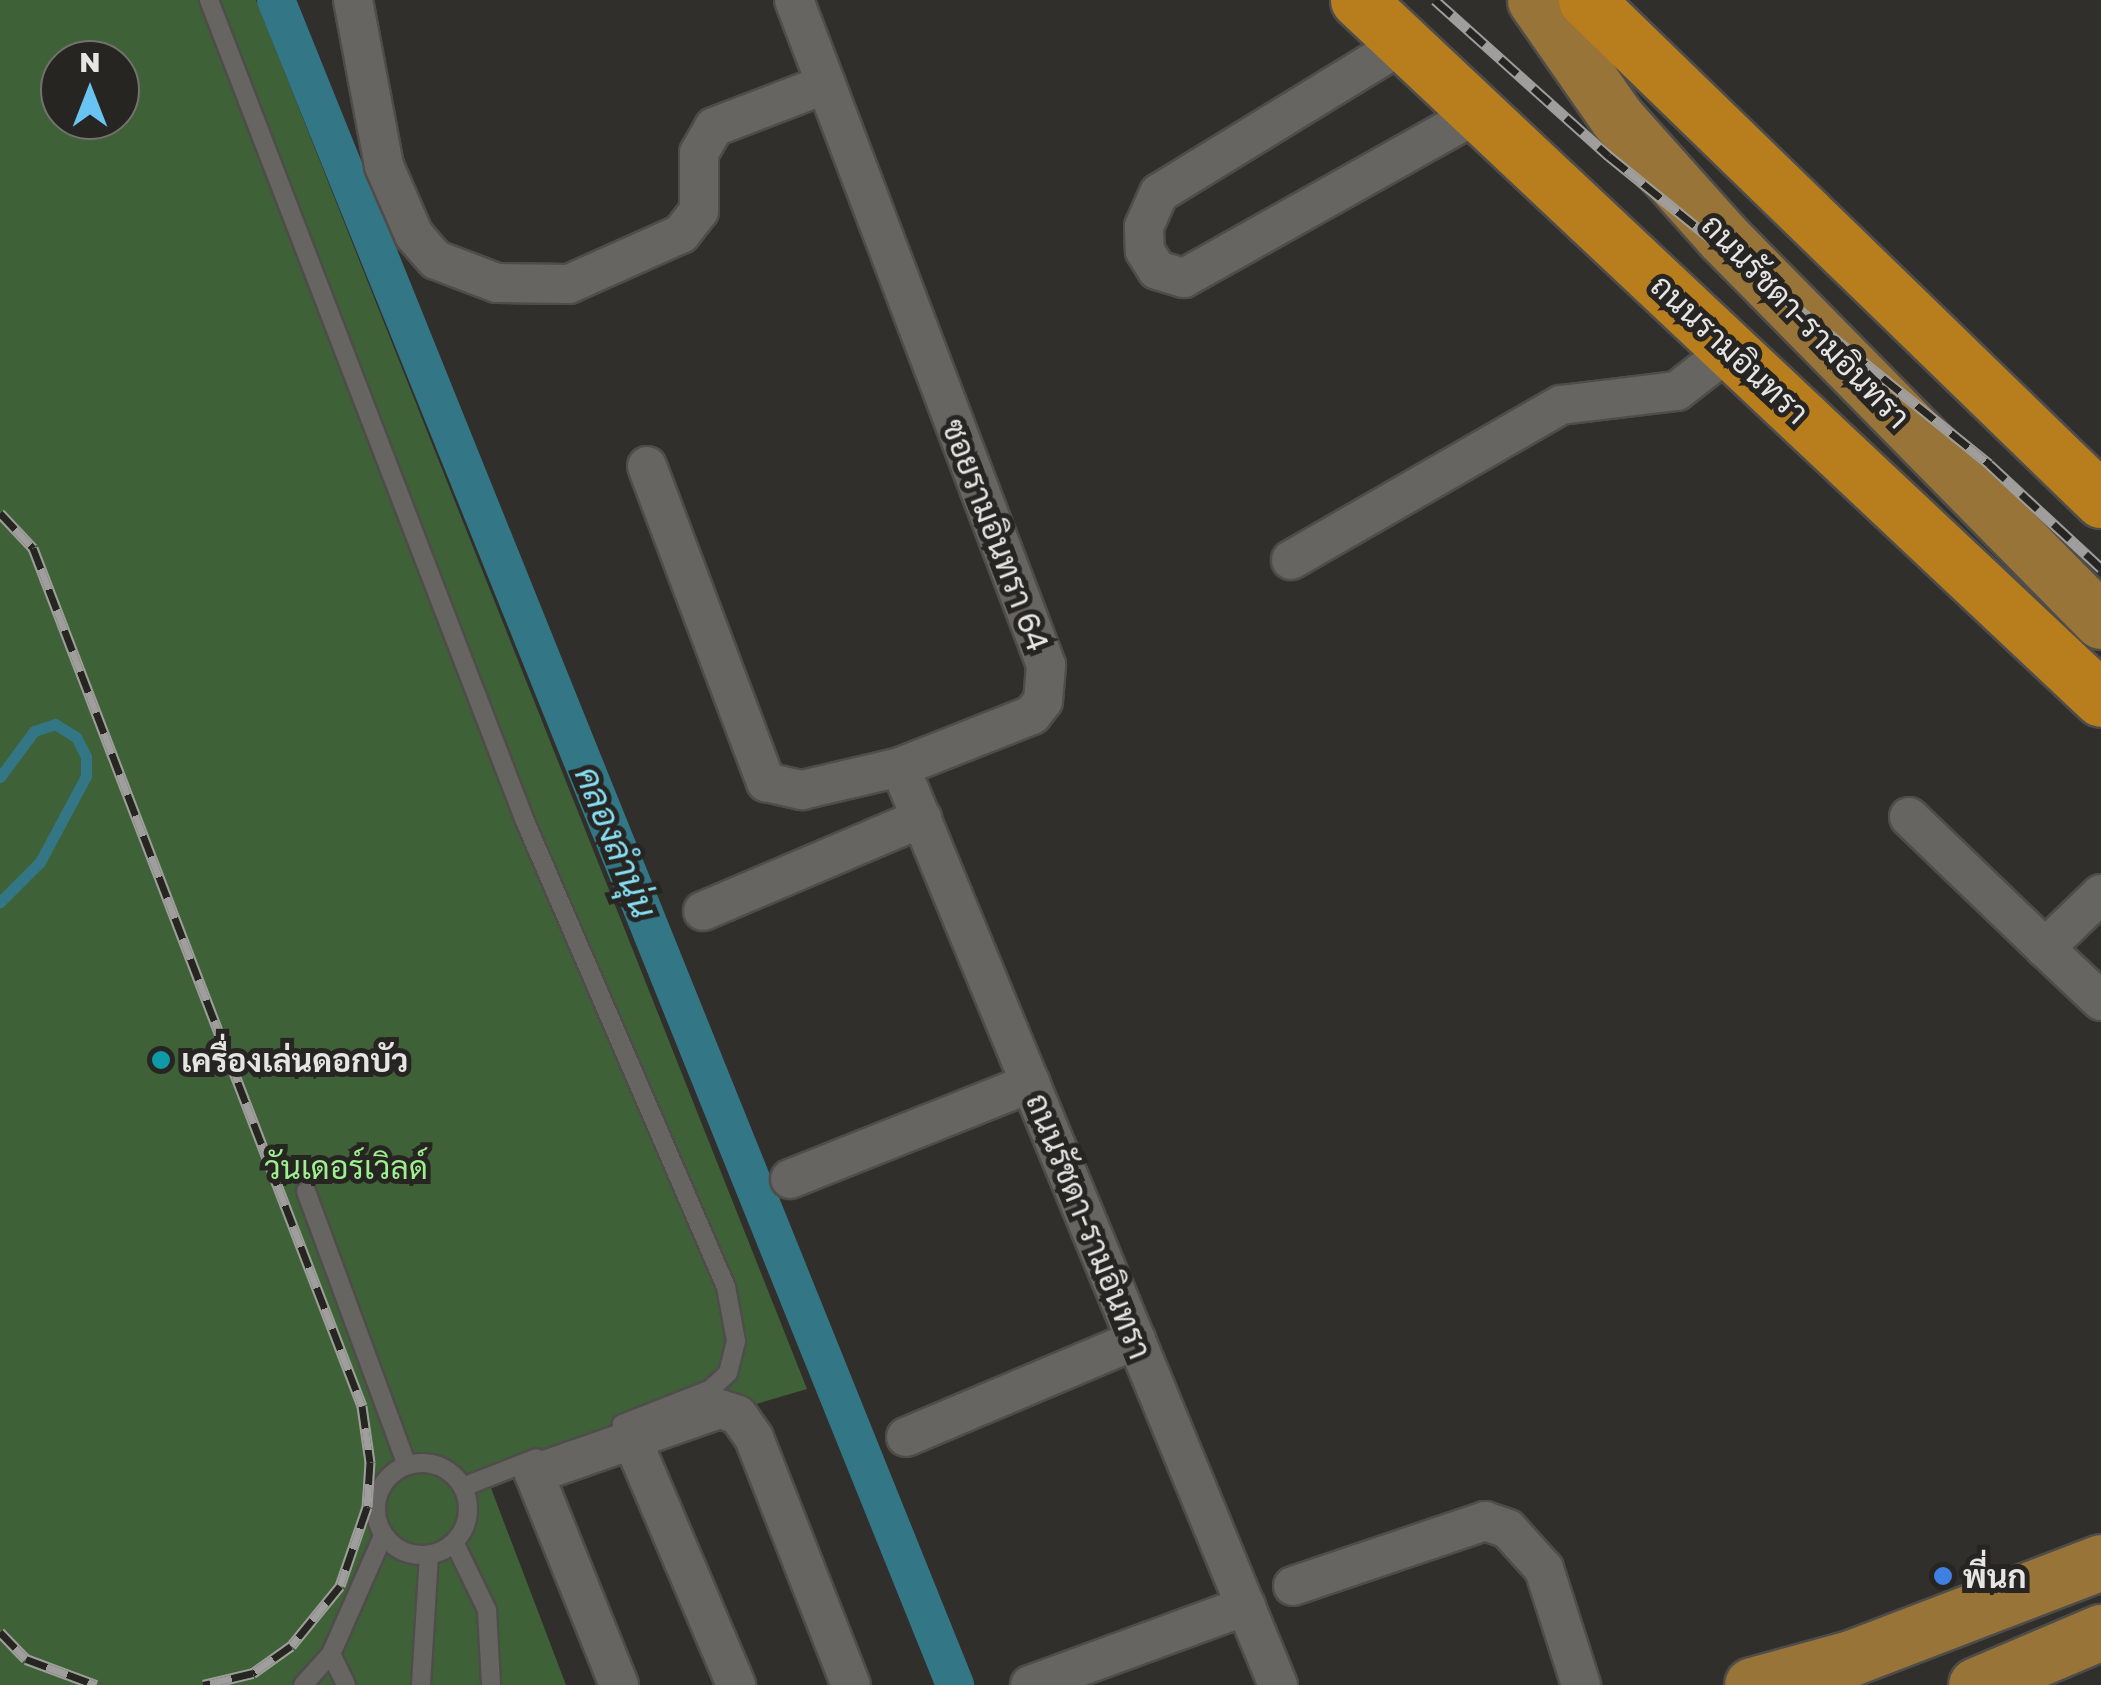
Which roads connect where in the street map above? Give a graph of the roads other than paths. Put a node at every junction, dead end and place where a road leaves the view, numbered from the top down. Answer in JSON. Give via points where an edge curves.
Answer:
{"nodes":[{"id":1,"x":210,"y":0,"type":"edge"},
{"id":2,"x":352,"y":0,"type":"edge"},
{"id":3,"x":794,"y":0,"type":"edge"},
{"id":4,"x":1358,"y":0,"type":"edge"},
{"id":5,"x":1535,"y":0,"type":"edge"},
{"id":6,"x":1586,"y":0,"type":"edge"},
{"id":7,"x":1404,"y":42,"type":"junction"},
{"id":8,"x":826,"y":84,"type":"junction"},
{"id":9,"x":1478,"y":113,"type":"junction"},
{"id":10,"x":1731,"y":348,"type":"junction"},
{"id":11,"x":648,"y":466,"type":"dead end"},
{"id":12,"x":2101,"y":500,"type":"edge"},
{"id":13,"x":1290,"y":560,"type":"dead end"},
{"id":14,"x":2101,"y":620,"type":"edge"},
{"id":15,"x":2101,"y":700,"type":"edge"},
{"id":16,"x":900,"y":767,"type":"junction"},
{"id":17,"x":1910,"y":817,"type":"dead end"},
{"id":18,"x":922,"y":818,"type":"junction"},
{"id":19,"x":2101,"y":894,"type":"edge"},
{"id":20,"x":704,"y":910,"type":"dead end"},
{"id":21,"x":2046,"y":948,"type":"junction"},
{"id":22,"x":2101,"y":1001,"type":"edge"},
{"id":23,"x":1031,"y":1083,"type":"junction"},
{"id":24,"x":790,"y":1180,"type":"dead end"},
{"id":25,"x":306,"y":1191,"type":"dead end"},
{"id":26,"x":1136,"y":1340,"type":"junction"},
{"id":27,"x":630,"y":1435,"type":"junction"},
{"id":28,"x":906,"y":1436,"type":"dead end"},
{"id":29,"x":407,"y":1466,"type":"junction"},
{"id":30,"x":462,"y":1487,"type":"junction"},
{"id":31,"x":384,"y":1534,"type":"junction"},
{"id":32,"x":454,"y":1542,"type":"junction"},
{"id":33,"x":428,"y":1555,"type":"junction"},
{"id":34,"x":2101,"y":1562,"type":"edge"},
{"id":35,"x":1294,"y":1586,"type":"dead end"},
{"id":36,"x":1246,"y":1606,"type":"junction"},
{"id":37,"x":2101,"y":1632,"type":"edge"},
{"id":38,"x":331,"y":1654,"type":"junction"},
{"id":39,"x":303,"y":1685,"type":"edge"},
{"id":40,"x":346,"y":1685,"type":"edge"},
{"id":41,"x":421,"y":1685,"type":"edge"},
{"id":42,"x":491,"y":1685,"type":"edge"},
{"id":43,"x":619,"y":1685,"type":"edge"},
{"id":44,"x":736,"y":1685,"type":"edge"},
{"id":45,"x":852,"y":1685,"type":"edge"},
{"id":46,"x":1030,"y":1685,"type":"edge"},
{"id":47,"x":1278,"y":1685,"type":"edge"},
{"id":48,"x":1581,"y":1685,"type":"edge"},
{"id":49,"x":1752,"y":1685,"type":"edge"},
{"id":50,"x":1976,"y":1685,"type":"edge"}],
"edges":[{"from":1,"to":30,"type":"lane","via":[[525,822],[726,1287],[736,1341],[728,1374],[711,1389]]},
{"from":2,"to":8,"type":"street","via":[[384,166],[414,235],[436,260],[497,283],[568,284],[681,234],[699,211],[699,154],[714,127]]},
{"from":3,"to":8,"type":"street","name":"ซอยรามอินทรา 64"},
{"from":4,"to":7,"type":"highway","name":"ถนนรามอินทรา"},
{"from":5,"to":14,"type":"main road","name":"ถนนรัชดา-รามอินทรา","via":[[1617,118],[1723,237]]},
{"from":6,"to":12,"type":"highway"},
{"from":7,"to":9,"type":"highway","name":"ถนนรามอินทรา"},
{"from":7,"to":9,"type":"street","via":[[1158,193],[1144,226],[1145,251],[1157,270],[1184,278]]},
{"from":8,"to":16,"type":"street","name":"ซอยรามอินทรา 64","via":[[1048,682],[1032,715]]},
{"from":9,"to":10,"type":"highway","name":"ถนนรามอินทรา"},
{"from":10,"to":13,"type":"street","via":[[1677,391],[1562,405]]},
{"from":10,"to":15,"type":"highway","name":"ถนนรามอินทรา"},
{"from":11,"to":16,"type":"street","name":"ซอยรามอินทรา 64","via":[[766,782],[802,790]]},
{"from":16,"to":18,"type":"street","name":"ถนนรัชดา-รามอินทรา"},
{"from":17,"to":21,"type":"street"},
{"from":18,"to":20,"type":"street"},
{"from":18,"to":23,"type":"street","name":"ถนนรัชดา-รามอินทรา"},
{"from":19,"to":21,"type":"street"},
{"from":21,"to":22,"type":"street"},
{"from":23,"to":24,"type":"street"},
{"from":23,"to":26,"type":"street","name":"ถนนรัชดา-รามอินทรา"},
{"from":25,"to":29,"type":"lane"},
{"from":26,"to":28,"type":"street"},
{"from":26,"to":36,"type":"street","name":"ถนนรัชดา-รามอินทรา"},
{"from":27,"to":43,"type":"street","via":[[538,1469],[534,1480]]},
{"from":27,"to":44,"type":"street"},
{"from":27,"to":45,"type":"street","via":[[706,1410],[738,1415],[754,1438]]},
{"from":29,"to":30,"type":"lane","via":[[439,1466]]},
{"from":29,"to":31,"type":"lane","via":[[393,1473],[377,1500]]},
{"from":30,"to":32,"type":"lane","via":[[468,1517]]},
{"from":31,"to":33,"type":"lane","via":[[400,1550]]},
{"from":31,"to":38,"type":"lane"},
{"from":32,"to":33,"type":"lane"},
{"from":32,"to":42,"type":"lane","via":[[487,1610]]},
{"from":33,"to":41,"type":"lane"},
{"from":34,"to":49,"type":"main road","via":[[1851,1658]]},
{"from":35,"to":48,"type":"street","via":[[1485,1522],[1508,1528],[1544,1568]]},
{"from":36,"to":46,"type":"street"},
{"from":36,"to":47,"type":"street","name":"ถนนรัชดา-รามอินทรา"},
{"from":37,"to":50,"type":"main road"},
{"from":38,"to":39,"type":"lane"},
{"from":38,"to":40,"type":"lane"}]}
